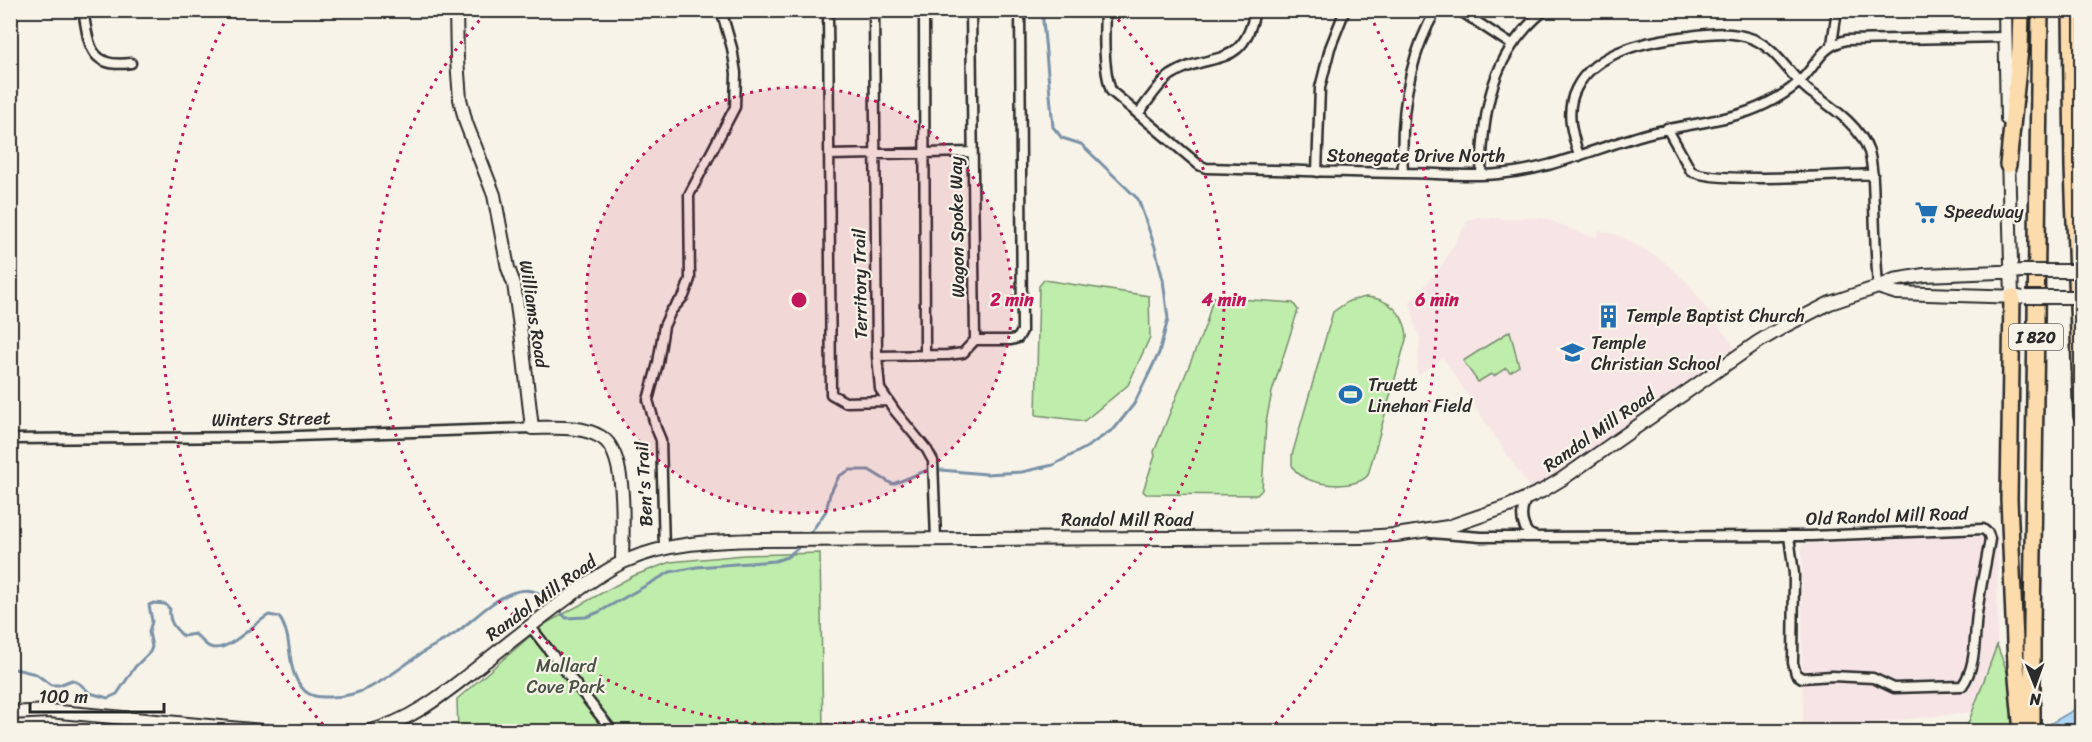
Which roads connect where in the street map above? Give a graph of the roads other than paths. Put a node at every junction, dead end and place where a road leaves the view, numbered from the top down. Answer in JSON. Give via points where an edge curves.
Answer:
{"nodes":[{"id":1,"x":83,"y":10,"type":"edge"},
{"id":2,"x":456,"y":10,"type":"edge"},
{"id":3,"x":721,"y":10,"type":"edge"},
{"id":4,"x":828,"y":10,"type":"edge"},
{"id":5,"x":874,"y":10,"type":"edge"},
{"id":6,"x":924,"y":10,"type":"edge"},
{"id":7,"x":971,"y":10,"type":"edge"},
{"id":8,"x":1020,"y":10,"type":"edge"},
{"id":9,"x":1105,"y":10,"type":"edge"},
{"id":10,"x":1255,"y":10,"type":"edge"},
{"id":11,"x":1345,"y":10,"type":"edge"},
{"id":12,"x":1436,"y":10,"type":"edge"},
{"id":13,"x":1459,"y":10,"type":"edge"},
{"id":14,"x":1545,"y":10,"type":"edge"},
{"id":15,"x":1837,"y":10,"type":"edge"},
{"id":16,"x":2005,"y":10,"type":"edge"},
{"id":17,"x":2021,"y":10,"type":"edge"},
{"id":18,"x":2040,"y":10,"type":"edge"},
{"id":19,"x":2071,"y":10,"type":"edge"},
{"id":20,"x":2005,"y":38,"type":"junction"},
{"id":21,"x":1832,"y":44,"type":"junction"},
{"id":22,"x":1512,"y":45,"type":"junction"},
{"id":23,"x":131,"y":63,"type":"dead end"},
{"id":24,"x":1798,"y":82,"type":"junction"},
{"id":25,"x":1138,"y":114,"type":"junction"},
{"id":26,"x":1667,"y":128,"type":"junction"},
{"id":27,"x":972,"y":152,"type":"junction"},
{"id":28,"x":925,"y":153,"type":"junction"},
{"id":29,"x":875,"y":154,"type":"junction"},
{"id":30,"x":829,"y":155,"type":"junction"},
{"id":31,"x":1579,"y":156,"type":"junction"},
{"id":32,"x":2008,"y":165,"type":"junction"},
{"id":33,"x":1317,"y":172,"type":"junction"},
{"id":34,"x":1403,"y":173,"type":"junction"},
{"id":35,"x":1481,"y":174,"type":"junction"},
{"id":36,"x":1873,"y":174,"type":"junction"},
{"id":37,"x":2082,"y":271,"type":"edge"},
{"id":38,"x":2017,"y":272,"type":"junction"},
{"id":39,"x":1878,"y":287,"type":"junction"},
{"id":40,"x":2019,"y":297,"type":"junction"},
{"id":41,"x":2082,"y":297,"type":"edge"},
{"id":42,"x":975,"y":340,"type":"junction"},
{"id":43,"x":877,"y":356,"type":"junction"},
{"id":44,"x":925,"y":356,"type":"junction"},
{"id":45,"x":888,"y":401,"type":"junction"},
{"id":46,"x":2082,"y":416,"type":"edge"},
{"id":47,"x":532,"y":428,"type":"junction"},
{"id":48,"x":10,"y":439,"type":"edge"},
{"id":49,"x":1526,"y":498,"type":"junction"},
{"id":50,"x":1421,"y":532,"type":"junction"},
{"id":51,"x":1789,"y":536,"type":"junction"},
{"id":52,"x":1537,"y":537,"type":"junction"},
{"id":53,"x":936,"y":539,"type":"junction"},
{"id":54,"x":664,"y":548,"type":"junction"},
{"id":55,"x":622,"y":562,"type":"junction"},
{"id":56,"x":531,"y":626,"type":"junction"},
{"id":57,"x":10,"y":713,"type":"edge"},
{"id":58,"x":119,"y":717,"type":"junction"},
{"id":59,"x":101,"y":728,"type":"dead end"},
{"id":60,"x":118,"y":731,"type":"edge"},
{"id":61,"x":271,"y":731,"type":"edge"},
{"id":62,"x":134,"y":732,"type":"edge"},
{"id":63,"x":366,"y":732,"type":"edge"},
{"id":64,"x":613,"y":732,"type":"edge"},
{"id":65,"x":2022,"y":732,"type":"edge"},
{"id":66,"x":2032,"y":732,"type":"edge"}],
"edges":[{"from":1,"to":23,"type":"street","via":[[97,57],[104,63]]},
{"from":2,"to":47,"type":"main road","name":"Williams Road","via":[[460,99],[494,195],[514,284]]},
{"from":3,"to":54,"type":"street","name":"Ben's Trail","via":[[736,73],[735,107],[689,195],[690,279],[664,326],[648,400],[661,440]]},
{"from":4,"to":30,"type":"street"},
{"from":5,"to":29,"type":"street","name":"Territory Trail"},
{"from":6,"to":28,"type":"street"},
{"from":7,"to":27,"type":"street","name":"Wagon Spoke Way"},
{"from":8,"to":42,"type":"street","via":[[1022,331],[1011,340]]},
{"from":9,"to":25,"type":"street","name":"Stonegate Drive North","via":[[1107,80],[1111,91]]},
{"from":10,"to":25,"type":"street","via":[[1244,43],[1231,55],[1170,76]]},
{"from":11,"to":33,"type":"street","via":[[1320,88]]},
{"from":12,"to":34,"type":"street","via":[[1420,43],[1406,94],[1402,120]]},
{"from":13,"to":22,"type":"street"},
{"from":14,"to":22,"type":"street"},
{"from":15,"to":21,"type":"street"},
{"from":16,"to":20,"type":"main road"},
{"from":17,"to":32,"type":"highway"},
{"from":18,"to":66,"type":"highway","number":"I 820"},
{"from":19,"to":46,"type":"highway","number":"I 820"},
{"from":20,"to":21,"type":"street","via":[[1846,40]]},
{"from":20,"to":32,"type":"main road"},
{"from":21,"to":24,"type":"street","name":"Stonegate Drive North"},
{"from":22,"to":35,"type":"street","via":[[1490,92]]},
{"from":24,"to":26,"type":"street","name":"Stonegate Drive North","via":[[1742,114]]},
{"from":24,"to":31,"type":"street","via":[[1770,49],[1737,34],[1657,39],[1630,47],[1583,76],[1575,92],[1570,120]]},
{"from":24,"to":36,"type":"street","via":[[1844,117],[1863,140]]},
{"from":25,"to":33,"type":"street","name":"Stonegate Drive North","via":[[1206,168]]},
{"from":26,"to":31,"type":"street","name":"Stonegate Drive North"},
{"from":26,"to":36,"type":"street","via":[[1698,175]]},
{"from":27,"to":28,"type":"street"},
{"from":27,"to":42,"type":"street","name":"Wagon Spoke Way"},
{"from":28,"to":29,"type":"street"},
{"from":28,"to":44,"type":"street"},
{"from":29,"to":30,"type":"street"},
{"from":29,"to":43,"type":"street","name":"Territory Trail"},
{"from":30,"to":45,"type":"street","via":[[831,394],[844,402]]},
{"from":31,"to":35,"type":"street","name":"Stonegate Drive North","via":[[1534,170]]},
{"from":32,"to":38,"type":"main road"},
{"from":33,"to":34,"type":"street","name":"Stonegate Drive North"},
{"from":34,"to":35,"type":"street","name":"Stonegate Drive North"},
{"from":36,"to":39,"type":"street"},
{"from":37,"to":38,"type":"main road","name":"Randol Mill Road","bridge":true},
{"from":38,"to":39,"type":"main road","name":"Randol Mill Road","via":[[1924,275]]},
{"from":38,"to":40,"type":"main road"},
{"from":39,"to":40,"type":"main road","via":[[1897,293]]},
{"from":39,"to":49,"type":"main road","name":"Randol Mill Road","via":[[1830,303],[1783,327],[1562,479]]},
{"from":40,"to":41,"type":"main road","bridge":true},
{"from":40,"to":65,"type":"highway","via":[[2009,499]]},
{"from":42,"to":44,"type":"street","via":[[963,353]]},
{"from":43,"to":44,"type":"street"},
{"from":43,"to":45,"type":"street","name":"Territory Trail","via":[[880,389]]},
{"from":45,"to":53,"type":"street","name":"Territory Trail","via":[[933,461]]},
{"from":47,"to":48,"type":"street","name":"Winters Street"},
{"from":47,"to":55,"type":"main road","via":[[581,430],[601,437],[612,447],[621,484]]},
{"from":49,"to":50,"type":"main road","name":"Randol Mill Road","via":[[1474,519]]},
{"from":49,"to":52,"type":"street","via":[[1522,522],[1528,533]]},
{"from":50,"to":52,"type":"street","name":"Old Randol Mill Road"},
{"from":50,"to":53,"type":"main road","name":"Randol Mill Road","via":[[1363,537]]},
{"from":51,"to":51,"type":"street","name":"Old Randol Mill Road","via":[[1983,529],[1988,533],[1976,640],[1968,678],[1962,686],[1894,688],[1873,678],[1802,678],[1796,674],[1794,574]]},
{"from":51,"to":52,"type":"street","name":"Old Randol Mill Road"},
{"from":53,"to":54,"type":"main road","name":"Randol Mill Road","via":[[723,541]]},
{"from":54,"to":55,"type":"main road","name":"Randol Mill Road"},
{"from":55,"to":56,"type":"main road","name":"Randol Mill Road"},
{"from":56,"to":63,"type":"main road","name":"Randol Mill Road","via":[[432,702],[407,717]]},
{"from":56,"to":64,"type":"street"},
{"from":57,"to":58,"type":"main road","via":[[49,711]]},
{"from":58,"to":60,"type":"street"},
{"from":58,"to":61,"type":"main road"},
{"from":59,"to":60,"type":"street"},
{"from":60,"to":62,"type":"street"}]}
